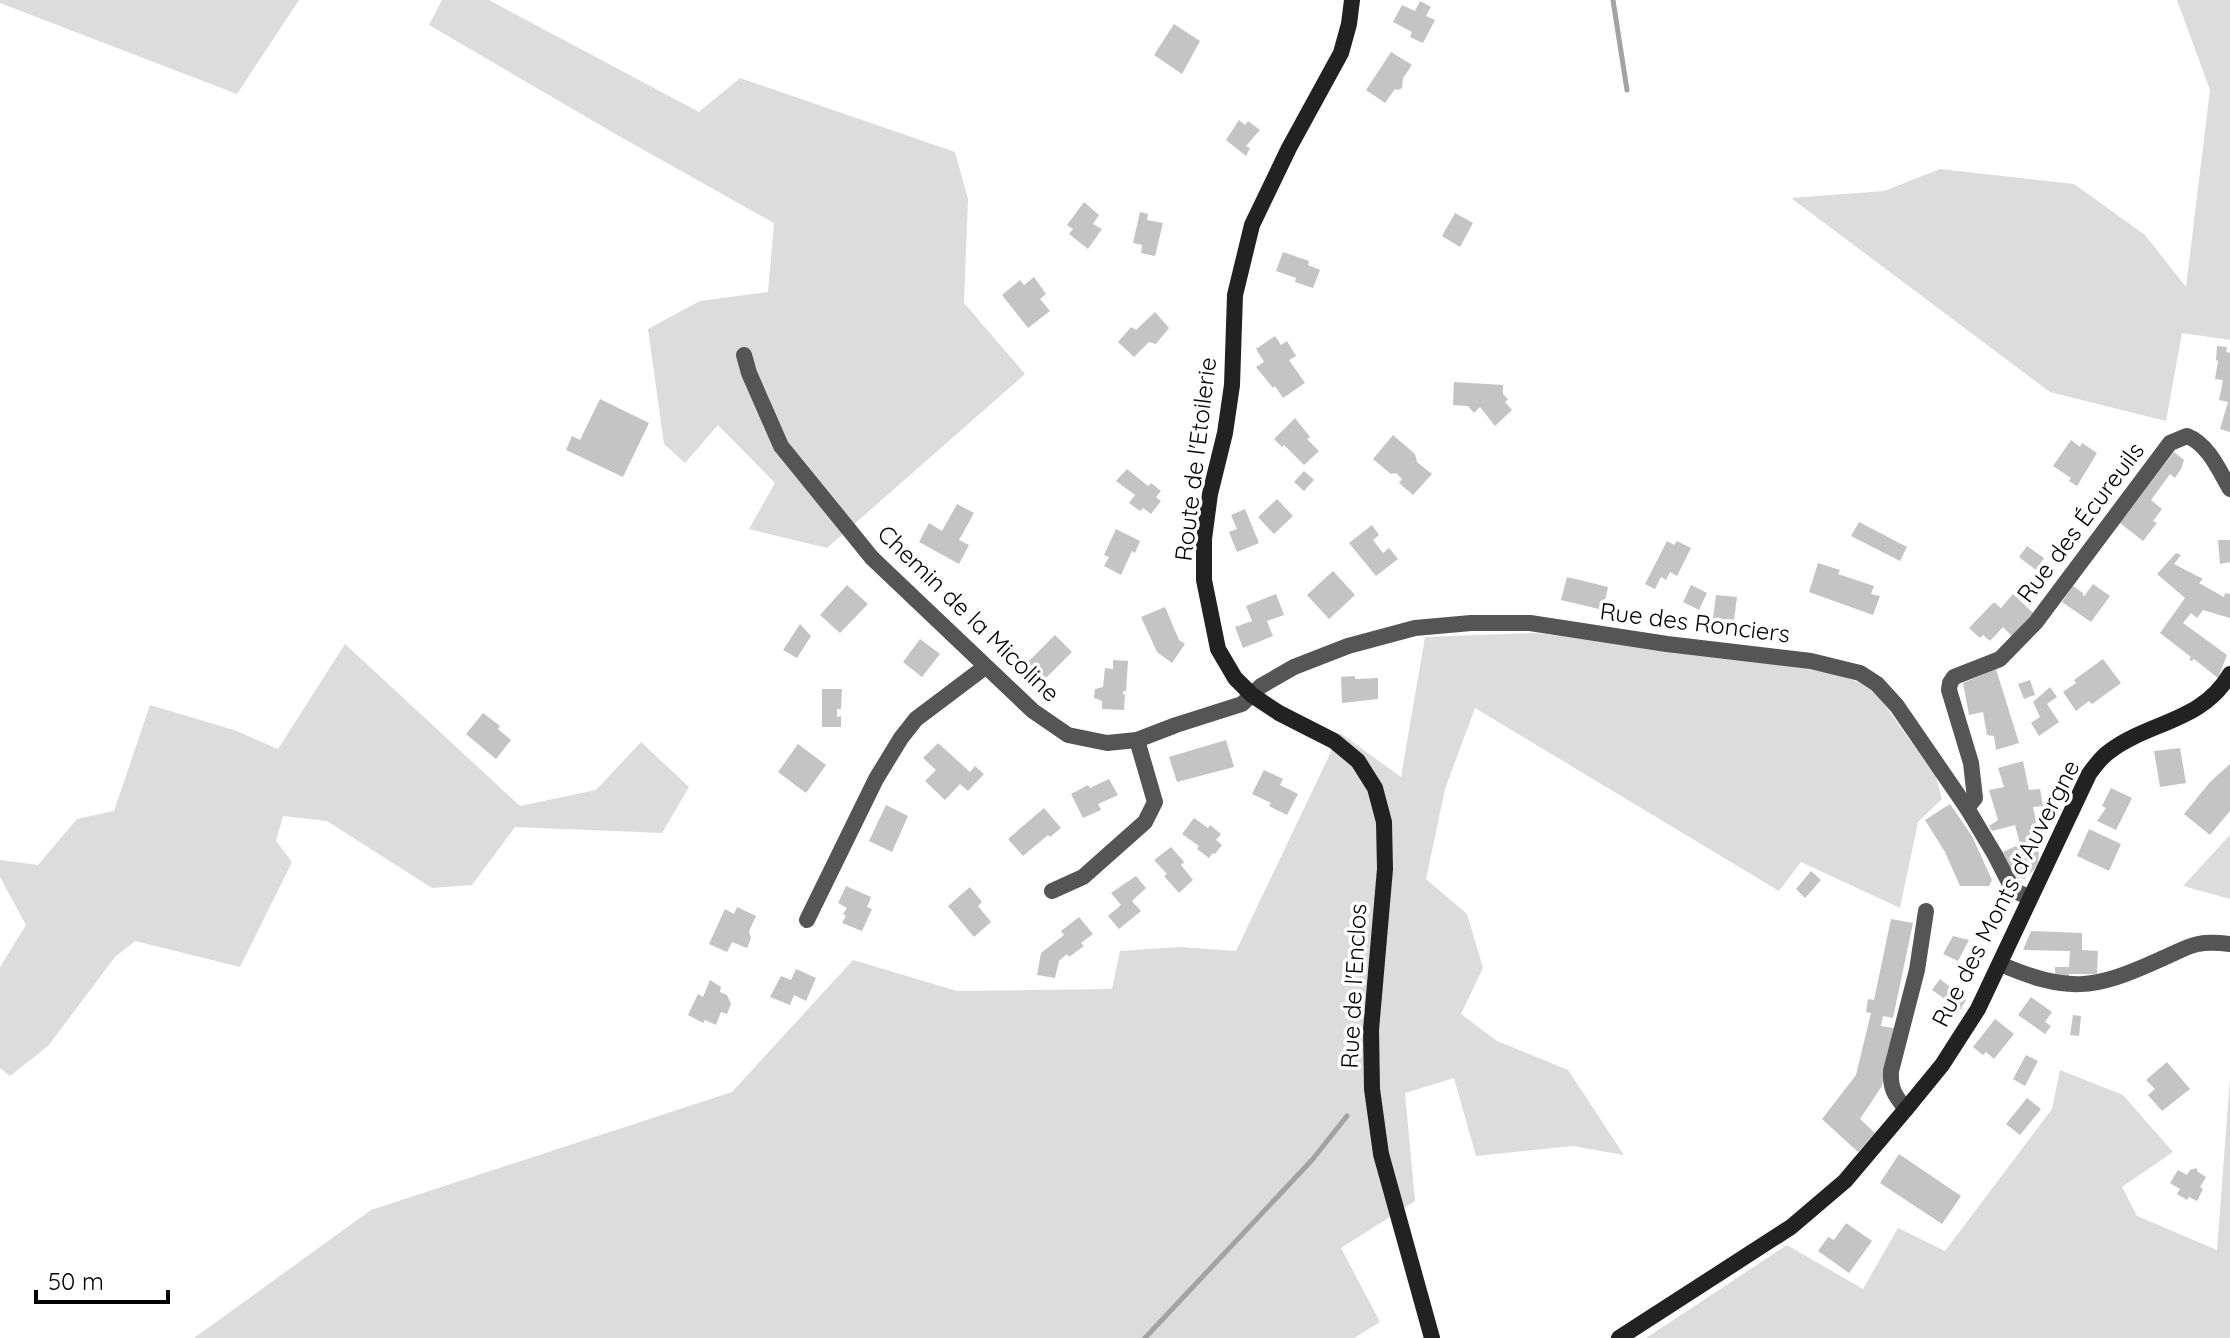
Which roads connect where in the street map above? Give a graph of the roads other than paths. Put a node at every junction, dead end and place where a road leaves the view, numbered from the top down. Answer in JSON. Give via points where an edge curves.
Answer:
{"nodes":[{"id":1,"x":1352,"y":0,"type":"edge"},
{"id":2,"x":744,"y":355,"type":"dead end"},
{"id":3,"x":2230,"y":489,"type":"edge"},
{"id":4,"x":985,"y":667,"type":"junction"},
{"id":5,"x":2230,"y":675,"type":"edge"},
{"id":6,"x":1252,"y":695,"type":"junction"},
{"id":7,"x":1137,"y":740,"type":"junction"},
{"id":8,"x":1967,"y":808,"type":"junction"},
{"id":9,"x":1052,"y":891,"type":"dead end"},
{"id":10,"x":2030,"y":897,"type":"junction"},
{"id":11,"x":1926,"y":911,"type":"dead end"},
{"id":12,"x":807,"y":920,"type":"dead end"},
{"id":13,"x":2230,"y":944,"type":"edge"},
{"id":14,"x":2000,"y":964,"type":"junction"},
{"id":15,"x":1906,"y":1109,"type":"junction"},
{"id":16,"x":1432,"y":1338,"type":"edge"},
{"id":17,"x":1619,"y":1338,"type":"edge"}],
"edges":[{"from":1,"to":6,"type":"street","name":"Route de l'Etoilerie","via":[[1341,53],[1252,225],[1235,295],[1232,385],[1210,494],[1204,580],[1218,649]]},
{"from":2,"to":4,"type":"street","name":"Chemin de la Micoline","via":[[781,446],[872,558]]},
{"from":3,"to":8,"type":"street","name":"Rue des Écureuils","via":[[2196,440],[2187,436],[2170,443],[2036,622],[2000,659],[1954,677],[1949,690],[1971,763],[1975,798]]},
{"from":4,"to":7,"type":"street","name":"Chemin de la Micoline","via":[[1068,735],[1107,743]]},
{"from":4,"to":12,"type":"street","via":[[916,719],[901,738]]},
{"from":5,"to":10,"type":"street","name":"Rue des Monts d'Auvergne","via":[[2208,701],[2127,740],[2100,760],[2077,796]]},
{"from":6,"to":7,"type":"street","name":"Chemin de la Micoline","via":[[1242,704]]},
{"from":6,"to":8,"type":"street","name":"Rue des Ronciers","via":[[1294,667],[1348,646],[1415,628],[1471,623],[1530,623],[1811,661],[1860,673],[1877,684]]},
{"from":6,"to":16,"type":"street","name":"Rue de l'Enclos","via":[[1334,741],[1358,761],[1375,788],[1384,822],[1385,869],[1371,1030],[1372,1089],[1381,1154]]},
{"from":7,"to":9,"type":"street","via":[[1155,802],[1145,822],[1083,877]]},
{"from":8,"to":10,"type":"street","name":"Rue des Ronciers","via":[[2011,886]]},
{"from":10,"to":14,"type":"street","name":"Rue des Monts d'Auvergne"},
{"from":11,"to":15,"type":"street","via":[[1891,1071],[1890,1085]]},
{"from":13,"to":14,"type":"street","via":[[2192,944],[2122,977],[2083,985],[2037,978]]},
{"from":14,"to":15,"type":"street","name":"Rue des Monts d'Auvergne","via":[[1966,1030]]},
{"from":15,"to":17,"type":"street","name":"Rue des Monts d'Auvergne","via":[[1845,1181],[1791,1227]]}]}
